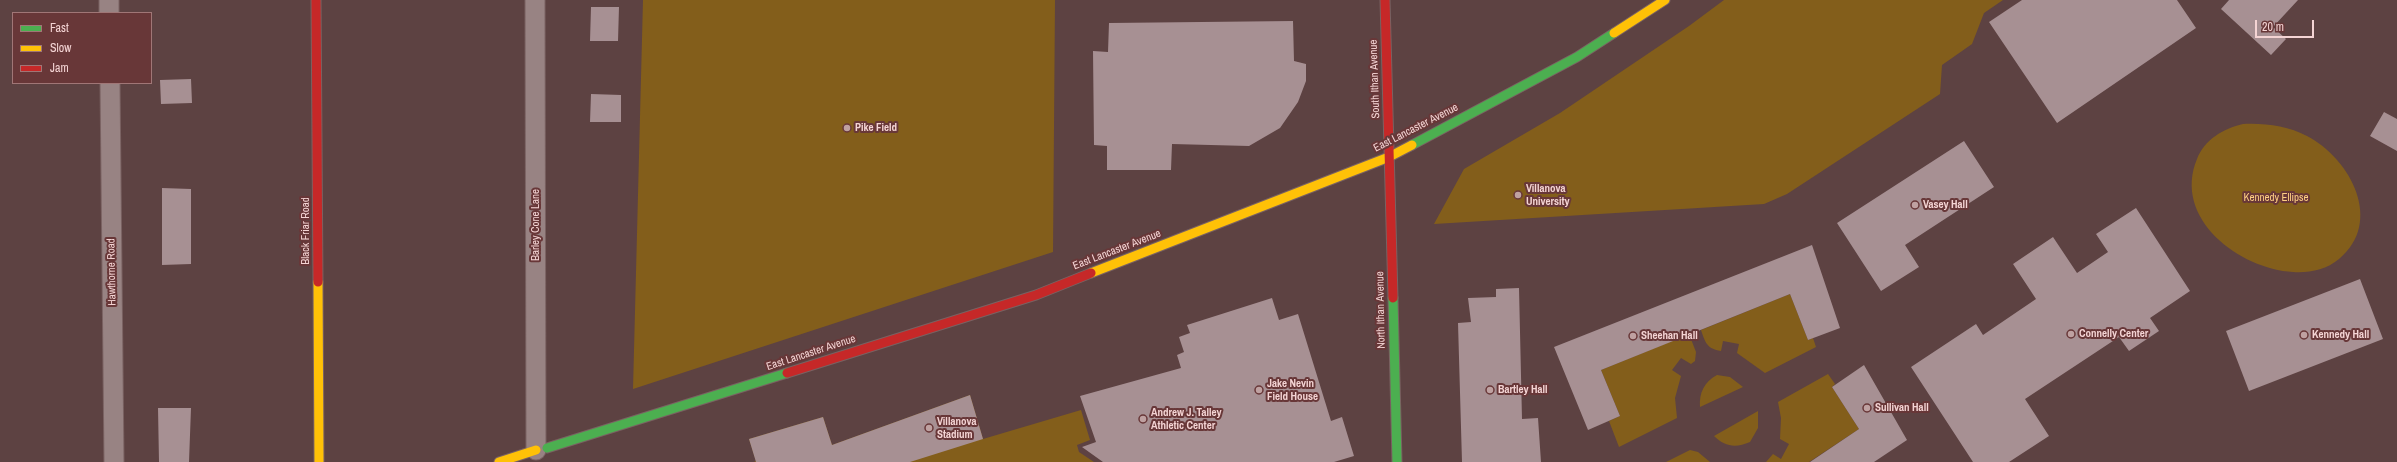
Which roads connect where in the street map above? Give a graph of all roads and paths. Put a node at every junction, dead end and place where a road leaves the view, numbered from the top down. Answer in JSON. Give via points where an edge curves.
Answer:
{"nodes":[{"id":1,"x":109,"y":0,"type":"edge"},
{"id":2,"x":316,"y":0,"type":"edge"},
{"id":3,"x":535,"y":0,"type":"edge"},
{"id":4,"x":1385,"y":0,"type":"edge"},
{"id":5,"x":1665,"y":0,"type":"edge"},
{"id":6,"x":109,"y":12,"type":"edge"},
{"id":7,"x":110,"y":84,"type":"edge"},
{"id":8,"x":1389,"y":156,"type":"junction"},
{"id":9,"x":542,"y":449,"type":"junction"},
{"id":10,"x":114,"y":462,"type":"edge"},
{"id":11,"x":319,"y":462,"type":"edge"},
{"id":12,"x":499,"y":462,"type":"edge"},
{"id":13,"x":1397,"y":462,"type":"edge"}],
"edges":[{"from":1,"to":6,"type":"street"},
{"from":2,"to":11,"type":"main road","name":"Black Friar Road"},
{"from":3,"to":9,"type":"street","name":"Barley Cone Lane"},
{"from":4,"to":8,"type":"main road","name":"South Ithan Avenue"},
{"from":5,"to":8,"type":"main road","name":"East Lancaster Avenue","via":[[1576,57]]},
{"from":7,"to":10,"type":"street","name":"Hawthorne Road"},
{"from":8,"to":9,"type":"main road","name":"East Lancaster Avenue","via":[[1036,294]]},
{"from":8,"to":13,"type":"main road","name":"North Ithan Avenue"},
{"from":9,"to":12,"type":"main road","name":"East Lancaster Avenue"}]}
